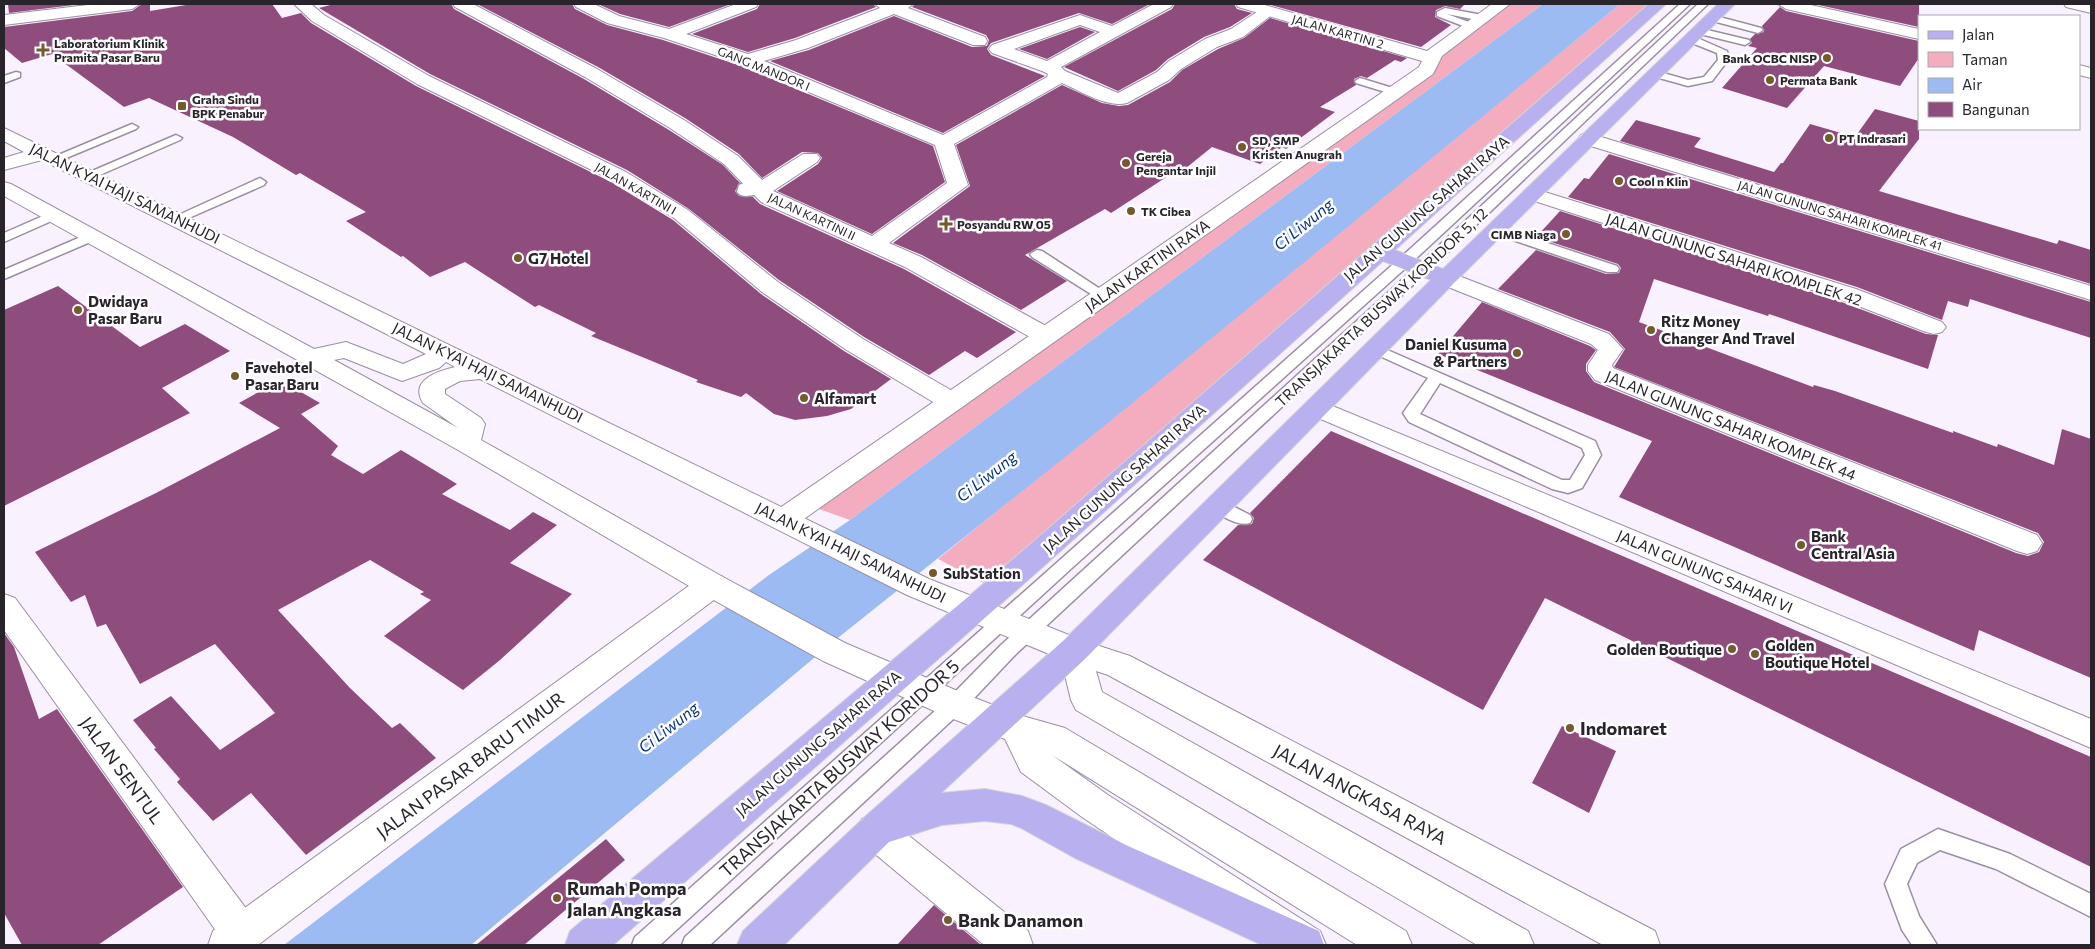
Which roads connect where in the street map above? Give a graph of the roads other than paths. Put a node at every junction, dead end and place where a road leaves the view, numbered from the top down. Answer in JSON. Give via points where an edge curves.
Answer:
{"nodes":[{"id":1,"x":121,"y":4,"type":"edge"},
{"id":2,"x":302,"y":4,"type":"edge"},
{"id":3,"x":461,"y":4,"type":"edge"},
{"id":4,"x":582,"y":4,"type":"edge"},
{"id":5,"x":750,"y":4,"type":"edge"},
{"id":6,"x":1165,"y":4,"type":"edge"},
{"id":7,"x":1244,"y":4,"type":"edge"},
{"id":8,"x":1502,"y":4,"type":"edge"},
{"id":9,"x":1658,"y":4,"type":"edge"},
{"id":10,"x":1685,"y":4,"type":"edge"},
{"id":11,"x":1727,"y":4,"type":"edge"},
{"id":12,"x":1786,"y":4,"type":"edge"},
{"id":13,"x":2072,"y":4,"type":"edge"},
{"id":14,"x":894,"y":5,"type":"edge"},
{"id":15,"x":2091,"y":8,"type":"edge"},
{"id":16,"x":1269,"y":11,"type":"junction"},
{"id":17,"x":4,"y":20,"type":"edge"},
{"id":18,"x":1701,"y":23,"type":"edge"},
{"id":19,"x":1758,"y":30,"type":"dead end"},
{"id":20,"x":1115,"y":32,"type":"junction"},
{"id":21,"x":670,"y":34,"type":"junction"},
{"id":22,"x":1918,"y":34,"type":"edge"},
{"id":23,"x":979,"y":41,"type":"dead end"},
{"id":24,"x":1745,"y":42,"type":"dead end"},
{"id":25,"x":1432,"y":58,"type":"junction"},
{"id":26,"x":748,"y":60,"type":"junction"},
{"id":27,"x":1052,"y":71,"type":"junction"},
{"id":28,"x":1656,"y":74,"type":"junction"},
{"id":29,"x":16,"y":75,"type":"dead end"},
{"id":30,"x":4,"y":80,"type":"edge"},
{"id":31,"x":1360,"y":81,"type":"dead end"},
{"id":32,"x":1395,"y":92,"type":"junction"},
{"id":33,"x":132,"y":128,"type":"dead end"},
{"id":34,"x":4,"y":134,"type":"edge"},
{"id":35,"x":176,"y":138,"type":"dead end"},
{"id":36,"x":1588,"y":139,"type":"junction"},
{"id":37,"x":944,"y":142,"type":"junction"},
{"id":38,"x":50,"y":157,"type":"junction"},
{"id":39,"x":810,"y":158,"type":"dead end"},
{"id":40,"x":4,"y":164,"type":"edge"},
{"id":41,"x":89,"y":175,"type":"junction"},
{"id":42,"x":260,"y":182,"type":"dead end"},
{"id":43,"x":758,"y":187,"type":"junction"},
{"id":44,"x":4,"y":188,"type":"edge"},
{"id":45,"x":1532,"y":194,"type":"junction"},
{"id":46,"x":52,"y":216,"type":"junction"},
{"id":47,"x":178,"y":218,"type":"junction"},
{"id":48,"x":1496,"y":230,"type":"junction"},
{"id":49,"x":90,"y":237,"type":"junction"},
{"id":50,"x":4,"y":238,"type":"edge"},
{"id":51,"x":874,"y":244,"type":"junction"},
{"id":52,"x":1378,"y":251,"type":"junction"},
{"id":53,"x":1037,"y":254,"type":"dead end"},
{"id":54,"x":1413,"y":265,"type":"junction"},
{"id":55,"x":1612,"y":269,"type":"dead end"},
{"id":56,"x":4,"y":275,"type":"edge"},
{"id":57,"x":1446,"y":278,"type":"junction"},
{"id":58,"x":2091,"y":293,"type":"edge"},
{"id":59,"x":1104,"y":296,"type":"junction"},
{"id":60,"x":1934,"y":327,"type":"dead end"},
{"id":61,"x":1046,"y":336,"type":"junction"},
{"id":62,"x":430,"y":344,"type":"junction"},
{"id":63,"x":1376,"y":349,"type":"junction"},
{"id":64,"x":312,"y":357,"type":"junction"},
{"id":65,"x":485,"y":371,"type":"junction"},
{"id":66,"x":1437,"y":376,"type":"junction"},
{"id":67,"x":952,"y":402,"type":"junction"},
{"id":68,"x":1318,"y":408,"type":"junction"},
{"id":69,"x":467,"y":444,"type":"junction"},
{"id":70,"x":784,"y":519,"type":"junction"},
{"id":71,"x":2027,"y":543,"type":"dead end"},
{"id":72,"x":723,"y":591,"type":"junction"},
{"id":73,"x":4,"y":606,"type":"edge"},
{"id":74,"x":1003,"y":628,"type":"junction"},
{"id":75,"x":1075,"y":651,"type":"junction"},
{"id":76,"x":909,"y":684,"type":"junction"},
{"id":77,"x":955,"y":705,"type":"junction"},
{"id":78,"x":1007,"y":725,"type":"junction"},
{"id":79,"x":2091,"y":734,"type":"edge"},
{"id":80,"x":875,"y":831,"type":"junction"},
{"id":81,"x":2091,"y":906,"type":"edge"},
{"id":82,"x":234,"y":940,"type":"edge"},
{"id":83,"x":761,"y":944,"type":"edge"},
{"id":84,"x":584,"y":945,"type":"edge"},
{"id":85,"x":643,"y":945,"type":"edge"},
{"id":86,"x":693,"y":945,"type":"edge"},
{"id":87,"x":1014,"y":945,"type":"edge"},
{"id":88,"x":1306,"y":945,"type":"edge"},
{"id":89,"x":1392,"y":945,"type":"edge"},
{"id":90,"x":1514,"y":945,"type":"edge"},
{"id":91,"x":1640,"y":945,"type":"edge"},
{"id":92,"x":1925,"y":945,"type":"edge"}],
"edges":[{"from":1,"to":17,"type":"street"},
{"from":2,"to":67,"type":"street","name":"JALAN KARTINI I","via":[[318,18],[423,80],[619,176],[674,209],[770,287],[854,344]]},
{"from":3,"to":43,"type":"street","name":"JALAN KARTINI II","via":[[591,73],[677,124],[731,160]]},
{"from":4,"to":21,"type":"street","name":"GANG MANDOR I","via":[[613,20]]},
{"from":5,"to":21,"type":"street"},
{"from":6,"to":20,"type":"street"},
{"from":7,"to":16,"type":"street","name":"JALAN KARTINI 2"},
{"from":8,"to":25,"type":"street","name":"JALAN KARTINI RAYA","via":[[1434,53]]},
{"from":9,"to":52,"type":"main road","name":"JALAN GUNUNG SAHARI RAYA"},
{"from":10,"to":54,"type":"lane","name":"TRANSJAKARTA BUSWAY KORIDOR 5, 12"},
{"from":11,"to":18,"type":"main road"},
{"from":12,"to":22,"type":"street"},
{"from":13,"to":15,"type":"street"},
{"from":14,"to":23,"type":"street"},
{"from":14,"to":26,"type":"street","via":[[802,44]]},
{"from":16,"to":25,"type":"street","name":"JALAN KARTINI 2"},
{"from":16,"to":27,"type":"street","via":[[1237,33],[1211,43],[1175,64],[1163,76],[1121,99]]},
{"from":18,"to":19,"type":"lane"},
{"from":18,"to":24,"type":"lane"},
{"from":18,"to":28,"type":"main road"},
{"from":18,"to":28,"type":"lane","via":[[1722,51],[1723,60],[1708,79],[1688,83]]},
{"from":18,"to":54,"type":"lane","name":"TRANSJAKARTA BUSWAY KORIDOR 5, 12"},
{"from":20,"to":27,"type":"street"},
{"from":20,"to":27,"type":"street","via":[[1080,20],[998,49]]},
{"from":21,"to":26,"type":"street","name":"GANG MANDOR I"},
{"from":25,"to":32,"type":"street","name":"JALAN KARTINI RAYA","via":[[1427,70]]},
{"from":26,"to":37,"type":"street","name":"GANG MANDOR I"},
{"from":27,"to":37,"type":"street","via":[[1055,80]]},
{"from":28,"to":36,"type":"main road"},
{"from":29,"to":30,"type":"lane"},
{"from":31,"to":32,"type":"lane"},
{"from":32,"to":59,"type":"street","name":"JALAN KARTINI RAYA"},
{"from":33,"to":38,"type":"lane"},
{"from":34,"to":38,"type":"street","name":"JALAN KYAI HAJI SAMANHUDI"},
{"from":35,"to":41,"type":"lane"},
{"from":36,"to":45,"type":"main road"},
{"from":36,"to":58,"type":"street","name":"JALAN GUNUNG SAHARI KOMPLEK 41"},
{"from":37,"to":51,"type":"street","via":[[958,186]]},
{"from":38,"to":40,"type":"street","via":[[22,158]]},
{"from":38,"to":41,"type":"street","name":"JALAN KYAI HAJI SAMANHUDI"},
{"from":39,"to":43,"type":"street"},
{"from":41,"to":47,"type":"street","name":"JALAN KYAI HAJI SAMANHUDI"},
{"from":42,"to":47,"type":"lane"},
{"from":43,"to":51,"type":"street","name":"JALAN KARTINI II","via":[[768,198]]},
{"from":44,"to":46,"type":"street"},
{"from":45,"to":48,"type":"main road"},
{"from":45,"to":60,"type":"street","name":"JALAN GUNUNG SAHARI KOMPLEK 42","via":[[1848,294]]},
{"from":46,"to":49,"type":"street"},
{"from":46,"to":50,"type":"lane"},
{"from":47,"to":62,"type":"street","name":"JALAN KYAI HAJI SAMANHUDI"},
{"from":48,"to":55,"type":"lane"},
{"from":48,"to":57,"type":"main road"},
{"from":49,"to":56,"type":"lane"},
{"from":49,"to":64,"type":"street"},
{"from":51,"to":61,"type":"street","name":"JALAN KARTINI II","via":[[913,262]]},
{"from":52,"to":54,"type":"main road"},
{"from":52,"to":74,"type":"main road","name":"JALAN GUNUNG SAHARI RAYA"},
{"from":53,"to":59,"type":"lane"},
{"from":54,"to":57,"type":"main road"},
{"from":54,"to":74,"type":"lane","name":"TRANSJAKARTA BUSWAY KORIDOR 5, 12","via":[[1036,591]]},
{"from":54,"to":74,"type":"lane","name":"TRANSJAKARTA BUSWAY KORIDOR 5, 12","via":[[1056,606]]},
{"from":57,"to":63,"type":"main road"},
{"from":57,"to":71,"type":"street","name":"JALAN GUNUNG SAHARI KOMPLEK 44","via":[[1600,339],[1611,349],[1599,368],[1609,377]]},
{"from":59,"to":61,"type":"street","name":"JALAN KARTINI RAYA"},
{"from":61,"to":67,"type":"street","name":"JALAN KARTINI RAYA"},
{"from":62,"to":64,"type":"street","via":[[439,355],[430,363],[402,373],[346,350]]},
{"from":62,"to":65,"type":"street","name":"JALAN KYAI HAJI SAMANHUDI"},
{"from":63,"to":66,"type":"lane"},
{"from":63,"to":68,"type":"main road"},
{"from":64,"to":69,"type":"street"},
{"from":65,"to":69,"type":"street","via":[[461,372],[432,386],[432,397],[472,424]]},
{"from":65,"to":70,"type":"street","name":"JALAN KYAI HAJI SAMANHUDI"},
{"from":66,"to":66,"type":"lane","via":[[1589,445],[1593,455],[1576,484],[1568,487],[1558,485],[1414,418],[1411,412]]},
{"from":67,"to":70,"type":"street","name":"JALAN KARTINI RAYA"},
{"from":68,"to":75,"type":"main road","via":[[1232,512]]},
{"from":68,"to":79,"type":"street","name":"JALAN GUNUNG SAHARI VI"},
{"from":69,"to":72,"type":"street"},
{"from":70,"to":74,"type":"street","name":"JALAN KYAI HAJI SAMANHUDI"},
{"from":72,"to":76,"type":"street","via":[[828,649]]},
{"from":72,"to":82,"type":"street","name":"JALAN PASAR BARU TIMUR"},
{"from":73,"to":82,"type":"street","name":"JALAN SENTUL"},
{"from":74,"to":75,"type":"street","name":"JALAN ANGKASA RAYA"},
{"from":74,"to":76,"type":"main road","name":"JALAN GUNUNG SAHARI RAYA"},
{"from":74,"to":77,"type":"lane","name":"TRANSJAKARTA BUSWAY KORIDOR 5","via":[[980,679]]},
{"from":75,"to":78,"type":"main road"},
{"from":75,"to":90,"type":"street","via":[[1088,700]]},
{"from":75,"to":91,"type":"street","name":"JALAN ANGKASA RAYA","via":[[1120,664]]},
{"from":76,"to":77,"type":"street"},
{"from":76,"to":84,"type":"main road","name":"JALAN GUNUNG SAHARI RAYA"},
{"from":76,"to":85,"type":"lane","name":"TRANSJAKARTA BUSWAY KORIDOR 5"},
{"from":77,"to":78,"type":"street"},
{"from":77,"to":86,"type":"lane","name":"TRANSJAKARTA BUSWAY KORIDOR 5"},
{"from":78,"to":80,"type":"main road"},
{"from":78,"to":88,"type":"street","via":[[1033,761],[1095,806]]},
{"from":78,"to":89,"type":"street","via":[[1053,738]]},
{"from":80,"to":83,"type":"main road"},
{"from":80,"to":87,"type":"street"},
{"from":80,"to":88,"type":"main road","via":[[917,815],[952,807],[999,806],[1028,814],[1099,851]]},
{"from":81,"to":92,"type":"lane","via":[[2002,861],[1938,839],[1909,856],[1896,884],[1910,922]]}]}
